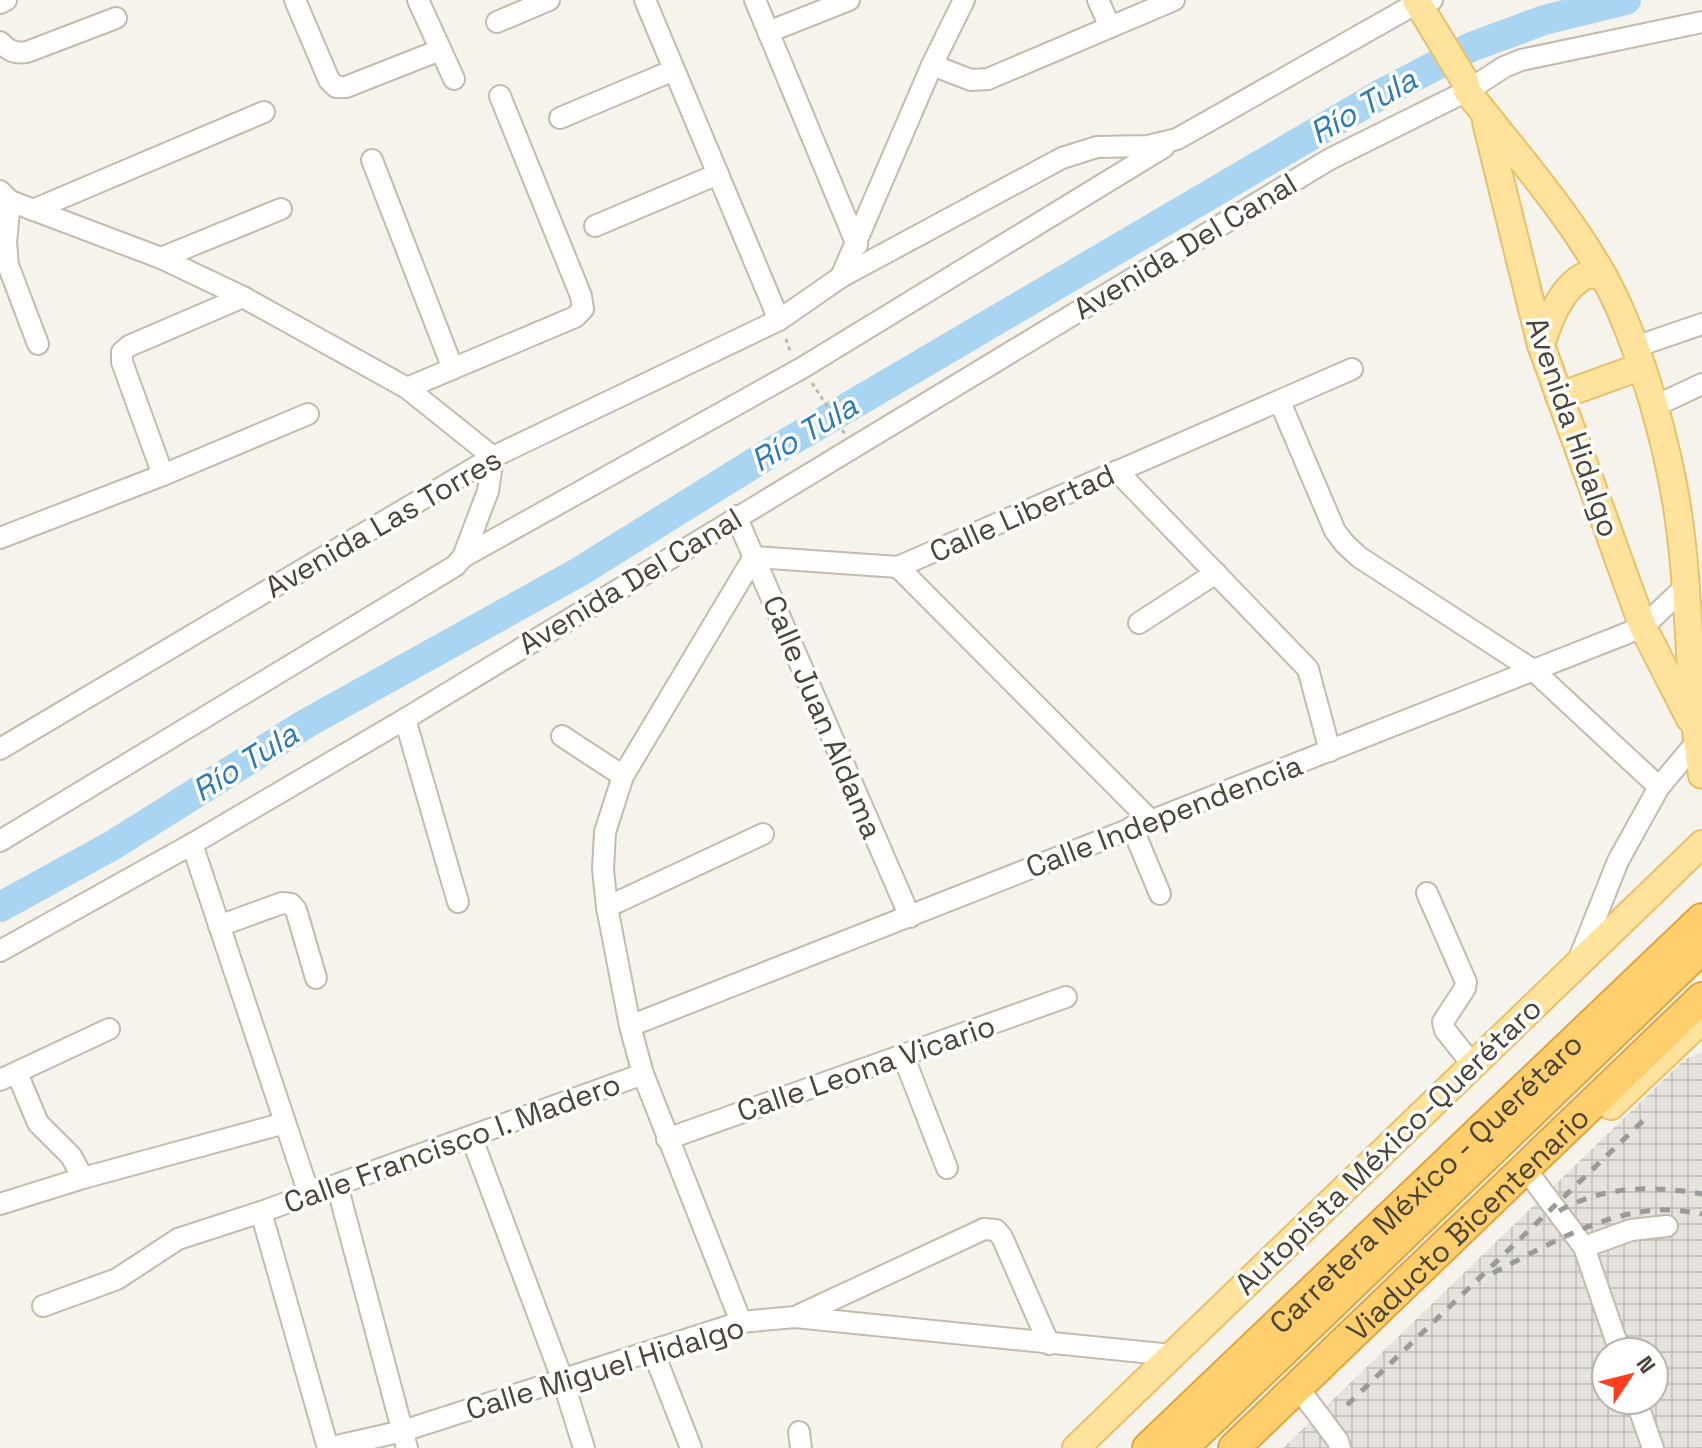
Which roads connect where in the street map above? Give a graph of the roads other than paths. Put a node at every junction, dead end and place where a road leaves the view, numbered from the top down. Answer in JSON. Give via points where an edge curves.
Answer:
{"nodes":[{"id":1,"x":6,"y":0,"type":"edge"},
{"id":2,"x":295,"y":0,"type":"edge"},
{"id":3,"x":418,"y":0,"type":"edge"},
{"id":4,"x":549,"y":0,"type":"edge"},
{"id":5,"x":645,"y":0,"type":"edge"},
{"id":6,"x":755,"y":0,"type":"edge"},
{"id":7,"x":849,"y":0,"type":"edge"},
{"id":8,"x":964,"y":0,"type":"edge"},
{"id":9,"x":1098,"y":0,"type":"edge"},
{"id":10,"x":1174,"y":0,"type":"edge"},
{"id":11,"x":0,"y":3,"type":"edge"},
{"id":12,"x":1425,"y":4,"type":"edge"},
{"id":13,"x":116,"y":18,"type":"dead end"},
{"id":14,"x":497,"y":22,"type":"dead end"},
{"id":15,"x":1702,"y":22,"type":"edge"},
{"id":16,"x":1110,"y":27,"type":"junction"},
{"id":17,"x":768,"y":32,"type":"junction"},
{"id":18,"x":0,"y":42,"type":"edge"},
{"id":19,"x":440,"y":50,"type":"junction"},
{"id":20,"x":932,"y":65,"type":"junction"},
{"id":21,"x":674,"y":70,"type":"junction"},
{"id":22,"x":454,"y":79,"type":"dead end"},
{"id":23,"x":1466,"y":86,"type":"junction"},
{"id":24,"x":500,"y":96,"type":"dead end"},
{"id":25,"x":264,"y":112,"type":"dead end"},
{"id":26,"x":1484,"y":112,"type":"junction"},
{"id":27,"x":560,"y":118,"type":"dead end"},
{"id":28,"x":1177,"y":139,"type":"junction"},
{"id":29,"x":372,"y":160,"type":"dead end"},
{"id":30,"x":718,"y":174,"type":"junction"},
{"id":31,"x":5,"y":196,"type":"edge"},
{"id":32,"x":281,"y":209,"type":"dead end"},
{"id":33,"x":33,"y":210,"type":"junction"},
{"id":34,"x":595,"y":226,"type":"dead end"},
{"id":35,"x":857,"y":245,"type":"junction"},
{"id":36,"x":161,"y":258,"type":"junction"},
{"id":37,"x":841,"y":277,"type":"junction"},
{"id":38,"x":1604,"y":277,"type":"junction"},
{"id":39,"x":243,"y":297,"type":"junction"},
{"id":40,"x":779,"y":320,"type":"junction"},
{"id":41,"x":1702,"y":324,"type":"edge"},
{"id":42,"x":38,"y":344,"type":"dead end"},
{"id":43,"x":1541,"y":345,"type":"junction"},
{"id":44,"x":1638,"y":357,"type":"junction"},
{"id":45,"x":453,"y":369,"type":"junction"},
{"id":46,"x":1352,"y":369,"type":"dead end"},
{"id":47,"x":1702,"y":384,"type":"edge"},
{"id":48,"x":407,"y":388,"type":"junction"},
{"id":49,"x":1559,"y":396,"type":"junction"},
{"id":50,"x":1280,"y":402,"type":"junction"},
{"id":51,"x":1653,"y":407,"type":"junction"},
{"id":52,"x":308,"y":414,"type":"dead end"},
{"id":53,"x":493,"y":457,"type":"junction"},
{"id":54,"x":1117,"y":471,"type":"junction"},
{"id":55,"x":163,"y":475,"type":"junction"},
{"id":56,"x":736,"y":516,"type":"junction"},
{"id":57,"x":0,"y":538,"type":"edge"},
{"id":58,"x":463,"y":557,"type":"junction"},
{"id":59,"x":754,"y":557,"type":"junction"},
{"id":60,"x":898,"y":567,"type":"junction"},
{"id":61,"x":1216,"y":573,"type":"junction"},
{"id":62,"x":1686,"y":586,"type":"junction"},
{"id":63,"x":1139,"y":623,"type":"dead end"},
{"id":64,"x":1643,"y":627,"type":"junction"},
{"id":65,"x":1696,"y":669,"type":"edge"},
{"id":66,"x":1533,"y":670,"type":"junction"},
{"id":67,"x":405,"y":719,"type":"junction"},
{"id":68,"x":562,"y":736,"type":"dead end"},
{"id":69,"x":1696,"y":736,"type":"junction"},
{"id":70,"x":0,"y":749,"type":"edge"},
{"id":71,"x":1330,"y":751,"type":"junction"},
{"id":72,"x":1702,"y":775,"type":"edge"},
{"id":73,"x":623,"y":776,"type":"junction"},
{"id":74,"x":1659,"y":787,"type":"junction"},
{"id":75,"x":1141,"y":824,"type":"junction"},
{"id":76,"x":763,"y":834,"type":"dead end"},
{"id":77,"x":0,"y":841,"type":"edge"},
{"id":78,"x":192,"y":844,"type":"junction"},
{"id":79,"x":1702,"y":844,"type":"edge"},
{"id":80,"x":1427,"y":893,"type":"dead end"},
{"id":81,"x":1160,"y":894,"type":"dead end"},
{"id":82,"x":458,"y":902,"type":"dead end"},
{"id":83,"x":607,"y":907,"type":"junction"},
{"id":84,"x":910,"y":917,"type":"junction"},
{"id":85,"x":1702,"y":919,"type":"edge"},
{"id":86,"x":219,"y":926,"type":"junction"},
{"id":87,"x":1702,"y":948,"type":"edge"},
{"id":88,"x":0,"y":951,"type":"edge"},
{"id":89,"x":1579,"y":961,"type":"junction"},
{"id":90,"x":316,"y":978,"type":"dead end"},
{"id":91,"x":1702,"y":978,"type":"edge"},
{"id":92,"x":1066,"y":997,"type":"dead end"},
{"id":93,"x":1702,"y":998,"type":"edge"},
{"id":94,"x":1702,"y":1020,"type":"edge"},
{"id":95,"x":630,"y":1026,"type":"junction"},
{"id":96,"x":109,"y":1029,"type":"dead end"},
{"id":97,"x":903,"y":1055,"type":"junction"},
{"id":98,"x":1472,"y":1064,"type":"junction"},
{"id":99,"x":643,"y":1074,"type":"junction"},
{"id":100,"x":8,"y":1076,"type":"edge"},
{"id":101,"x":1616,"y":1080,"type":"junction"},
{"id":102,"x":285,"y":1123,"type":"junction"},
{"id":103,"x":471,"y":1136,"type":"junction"},
{"id":104,"x":667,"y":1139,"type":"junction"},
{"id":105,"x":947,"y":1168,"type":"dead end"},
{"id":106,"x":83,"y":1178,"type":"junction"},
{"id":107,"x":1533,"y":1179,"type":"junction"},
{"id":108,"x":337,"y":1185,"type":"junction"},
{"id":109,"x":309,"y":1194,"type":"junction"},
{"id":110,"x":0,"y":1204,"type":"edge"},
{"id":111,"x":261,"y":1212,"type":"junction"},
{"id":112,"x":1667,"y":1226,"type":"dead end"},
{"id":113,"x":1584,"y":1247,"type":"junction"},
{"id":114,"x":43,"y":1306,"type":"dead end"},
{"id":115,"x":795,"y":1317,"type":"junction"},
{"id":116,"x":741,"y":1322,"type":"junction"},
{"id":117,"x":1615,"y":1336,"type":"edge"},
{"id":118,"x":1049,"y":1344,"type":"junction"},
{"id":119,"x":653,"y":1351,"type":"junction"},
{"id":120,"x":1172,"y":1355,"type":"junction"},
{"id":121,"x":563,"y":1381,"type":"junction"},
{"id":122,"x":1305,"y":1397,"type":"junction"},
{"id":123,"x":1642,"y":1416,"type":"edge"},
{"id":124,"x":405,"y":1439,"type":"edge"},
{"id":125,"x":328,"y":1448,"type":"edge"},
{"id":126,"x":584,"y":1448,"type":"edge"},
{"id":127,"x":691,"y":1448,"type":"edge"},
{"id":128,"x":1076,"y":1448,"type":"edge"},
{"id":129,"x":1148,"y":1448,"type":"edge"},
{"id":130,"x":1182,"y":1448,"type":"edge"},
{"id":131,"x":1234,"y":1448,"type":"edge"},
{"id":132,"x":1252,"y":1448,"type":"edge"},
{"id":133,"x":1340,"y":1448,"type":"edge"},
{"id":134,"x":1653,"y":1448,"type":"edge"}],
"edges":[{"from":1,"to":11,"type":"street"},
{"from":2,"to":19,"type":"street","via":[[336,87]]},
{"from":3,"to":19,"type":"street"},
{"from":4,"to":14,"type":"street"},
{"from":5,"to":21,"type":"street"},
{"from":6,"to":17,"type":"street"},
{"from":7,"to":17,"type":"street"},
{"from":8,"to":20,"type":"street"},
{"from":9,"to":16,"type":"street"},
{"from":10,"to":16,"type":"street"},
{"from":12,"to":23,"type":"main road","name":"Avenida Hidalgo"},
{"from":12,"to":28,"type":"street"},
{"from":13,"to":18,"type":"street","via":[[27,52],[17,54]]},
{"from":15,"to":23,"type":"street","name":"Avenida Del Canal","via":[[1521,60]]},
{"from":16,"to":20,"type":"street","via":[[988,79],[971,80]]},
{"from":17,"to":35,"type":"street"},
{"from":19,"to":22,"type":"street"},
{"from":20,"to":35,"type":"street"},
{"from":21,"to":27,"type":"street"},
{"from":21,"to":30,"type":"street"},
{"from":23,"to":26,"type":"main road","name":"Avenida Hidalgo"},
{"from":23,"to":56,"type":"street","name":"Avenida Del Canal","via":[[1330,159]]},
{"from":24,"to":45,"type":"street","via":[[583,309]]},
{"from":25,"to":33,"type":"street"},
{"from":26,"to":38,"type":"main road","name":"Avenida Hidalgo"},
{"from":26,"to":43,"type":"main road","name":"Avenida Hidalgo"},
{"from":28,"to":37,"type":"street","name":"Avenida Las Torres","via":[[1148,146],[1097,147],[1062,158]]},
{"from":28,"to":58,"type":"street","via":[[802,368]]},
{"from":29,"to":45,"type":"street"},
{"from":30,"to":34,"type":"street"},
{"from":30,"to":40,"type":"street"},
{"from":31,"to":33,"type":"street"},
{"from":31,"to":42,"type":"street","via":[[8,265]]},
{"from":32,"to":36,"type":"street"},
{"from":33,"to":36,"type":"street"},
{"from":35,"to":37,"type":"street"},
{"from":36,"to":39,"type":"street"},
{"from":37,"to":40,"type":"street","name":"Avenida Las Torres"},
{"from":38,"to":43,"type":"main road","via":[[1589,274],[1576,281],[1553,312]]},
{"from":38,"to":44,"type":"main road","name":"Avenida Hidalgo"},
{"from":39,"to":48,"type":"street"},
{"from":39,"to":55,"type":"street","via":[[122,352]]},
{"from":40,"to":53,"type":"street","name":"Avenida Las Torres"},
{"from":41,"to":44,"type":"street"},
{"from":43,"to":49,"type":"main road","name":"Avenida Hidalgo"},
{"from":44,"to":49,"type":"main road"},
{"from":44,"to":51,"type":"main road","name":"Avenida Hidalgo"},
{"from":45,"to":48,"type":"street"},
{"from":46,"to":50,"type":"street","name":"Calle Libertad"},
{"from":47,"to":51,"type":"street"},
{"from":48,"to":53,"type":"street"},
{"from":49,"to":64,"type":"main road","name":"Avenida Hidalgo"},
{"from":50,"to":54,"type":"street","name":"Calle Libertad"},
{"from":50,"to":66,"type":"street","via":[[1345,544]]},
{"from":51,"to":62,"type":"main road","name":"Avenida Hidalgo","via":[[1673,479]]},
{"from":52,"to":55,"type":"street"},
{"from":53,"to":58,"type":"street","via":[[488,491]]},
{"from":53,"to":70,"type":"street","name":"Avenida Las Torres"},
{"from":54,"to":60,"type":"street","name":"Calle Libertad"},
{"from":54,"to":61,"type":"street"},
{"from":55,"to":57,"type":"street"},
{"from":56,"to":59,"type":"street","name":"Calle Juan Aldama"},
{"from":56,"to":67,"type":"street","name":"Avenida Del Canal"},
{"from":58,"to":77,"type":"street","via":[[443,575]]},
{"from":59,"to":60,"type":"street","name":"Calle Libertad"},
{"from":59,"to":73,"type":"street"},
{"from":59,"to":84,"type":"street","name":"Calle Juan Aldama"},
{"from":60,"to":75,"type":"street"},
{"from":61,"to":63,"type":"street"},
{"from":61,"to":71,"type":"street","via":[[1308,669]]},
{"from":62,"to":64,"type":"street","name":"Calle Independencia"},
{"from":62,"to":65,"type":"main road","name":"Avenida Hidalgo"},
{"from":64,"to":66,"type":"street","name":"Calle Independencia"},
{"from":64,"to":69,"type":"main road","name":"Avenida Hidalgo"},
{"from":65,"to":69,"type":"main road","name":"Avenida Hidalgo"},
{"from":66,"to":71,"type":"street","name":"Calle Independencia"},
{"from":66,"to":74,"type":"street"},
{"from":67,"to":78,"type":"street","name":"Avenida Del Canal"},
{"from":67,"to":82,"type":"street"},
{"from":68,"to":73,"type":"street"},
{"from":69,"to":72,"type":"main road","name":"Avenida Hidalgo"},
{"from":69,"to":74,"type":"street"},
{"from":71,"to":75,"type":"street","name":"Calle Independencia"},
{"from":73,"to":83,"type":"street","via":[[605,832]]},
{"from":74,"to":89,"type":"street","via":[[1618,861]]},
{"from":75,"to":81,"type":"street"},
{"from":75,"to":84,"type":"street","name":"Calle Independencia"},
{"from":76,"to":83,"type":"street"},
{"from":78,"to":86,"type":"street"},
{"from":78,"to":88,"type":"street","name":"Avenida Del Canal"},
{"from":79,"to":89,"type":"main road","name":"Autopista México-Querétaro"},
{"from":80,"to":98,"type":"street","via":[[1466,982],[1443,1022],[1445,1030]]},
{"from":83,"to":95,"type":"street"},
{"from":84,"to":95,"type":"street","name":"Calle Independencia"},
{"from":85,"to":129,"type":"highway","name":"Carretera México - Querétaro"},
{"from":86,"to":90,"type":"street","via":[[291,904]]},
{"from":86,"to":102,"type":"street"},
{"from":87,"to":130,"type":"highway","name":"Carretera México - Querétaro"},
{"from":89,"to":98,"type":"main road","name":"Autopista México-Querétaro"},
{"from":91,"to":101,"type":"highway"},
{"from":92,"to":97,"type":"street","name":"Calle Leona Vicario"},
{"from":93,"to":101,"type":"highway","name":"Viaducto Bicentenario"},
{"from":94,"to":107,"type":"main road"},
{"from":95,"to":99,"type":"street"},
{"from":96,"to":100,"type":"street"},
{"from":97,"to":104,"type":"street","name":"Calle Leona Vicario"},
{"from":97,"to":105,"type":"street"},
{"from":98,"to":120,"type":"main road","name":"Autopista México-Querétaro"},
{"from":99,"to":103,"type":"street","name":"Calle Francisco I. Madero"},
{"from":99,"to":104,"type":"street"},
{"from":100,"to":106,"type":"street"},
{"from":101,"to":131,"type":"highway","name":"Viaducto Bicentenario"},
{"from":102,"to":106,"type":"street"},
{"from":102,"to":109,"type":"street"},
{"from":103,"to":108,"type":"street","name":"Calle Francisco I. Madero"},
{"from":103,"to":121,"type":"street"},
{"from":104,"to":116,"type":"street"},
{"from":106,"to":110,"type":"street"},
{"from":107,"to":113,"type":"street"},
{"from":107,"to":122,"type":"main road"},
{"from":108,"to":109,"type":"street","name":"Calle Francisco I. Madero"},
{"from":108,"to":124,"type":"street"},
{"from":109,"to":111,"type":"street","name":"Calle Francisco I. Madero"},
{"from":111,"to":114,"type":"street","name":"Calle Francisco I. Madero","via":[[178,1239],[117,1279]]},
{"from":111,"to":125,"type":"street"},
{"from":112,"to":113,"type":"street","via":[[1631,1230]]},
{"from":113,"to":117,"type":"street"},
{"from":115,"to":116,"type":"street","name":"Calle Miguel Hidalgo"},
{"from":115,"to":118,"type":"street","name":"Calle Miguel Hidalgo"},
{"from":115,"to":118,"type":"street","via":[[984,1229],[996,1230]]},
{"from":116,"to":119,"type":"street","name":"Calle Miguel Hidalgo"},
{"from":118,"to":120,"type":"street","name":"Calle Miguel Hidalgo"},
{"from":119,"to":121,"type":"street","name":"Calle Miguel Hidalgo"},
{"from":119,"to":127,"type":"street"},
{"from":120,"to":128,"type":"main road","name":"Autopista México-Querétaro"},
{"from":121,"to":124,"type":"street","name":"Calle Miguel Hidalgo"},
{"from":121,"to":126,"type":"street"},
{"from":122,"to":132,"type":"main road"},
{"from":122,"to":133,"type":"street"},
{"from":123,"to":134,"type":"street"},
{"from":124,"to":125,"type":"street","name":"Calle Miguel Hidalgo"}]}
